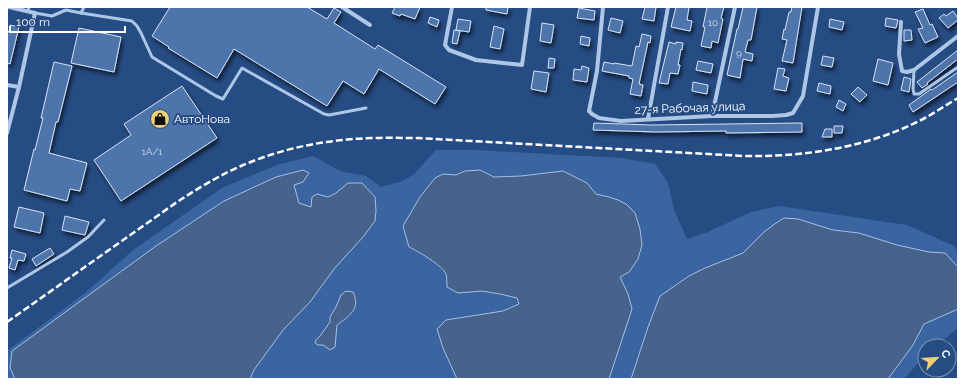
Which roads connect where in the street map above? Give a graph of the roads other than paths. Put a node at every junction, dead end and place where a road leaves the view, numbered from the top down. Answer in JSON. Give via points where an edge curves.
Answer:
{"nodes":[{"id":1,"x":9,"y":7,"type":"edge"},
{"id":2,"x":84,"y":7,"type":"edge"},
{"id":3,"x":342,"y":7,"type":"edge"},
{"id":4,"x":452,"y":7,"type":"edge"},
{"id":5,"x":530,"y":7,"type":"edge"},
{"id":6,"x":603,"y":7,"type":"edge"},
{"id":7,"x":668,"y":7,"type":"edge"},
{"id":8,"x":735,"y":7,"type":"edge"},
{"id":9,"x":818,"y":7,"type":"edge"},
{"id":10,"x":28,"y":9,"type":"edge"},
{"id":11,"x":35,"y":13,"type":"junction"},
{"id":12,"x":81,"y":13,"type":"junction"},
{"id":13,"x":901,"y":22,"type":"dead end"},
{"id":14,"x":370,"y":25,"type":"dead end"},
{"id":15,"x":958,"y":36,"type":"edge"},
{"id":16,"x":958,"y":67,"type":"edge"},
{"id":17,"x":914,"y":70,"type":"junction"},
{"id":18,"x":7,"y":85,"type":"edge"},
{"id":19,"x":19,"y":87,"type":"junction"},
{"id":20,"x":366,"y":108,"type":"dead end"},
{"id":21,"x":712,"y":116,"type":"junction"},
{"id":22,"x":648,"y":119,"type":"junction"},
{"id":23,"x":7,"y":133,"type":"edge"},
{"id":24,"x":104,"y":220,"type":"dead end"},
{"id":25,"x":7,"y":287,"type":"edge"}],
"edges":[{"from":1,"to":10,"type":"street"},
{"from":2,"to":12,"type":"lane"},
{"from":3,"to":14,"type":"street"},
{"from":4,"to":5,"type":"street","via":[[445,45],[450,50],[476,60],[522,65]]},
{"from":6,"to":22,"type":"street","name":"27-я Рабочая улица","via":[[597,71],[589,111],[599,118],[620,121]]},
{"from":7,"to":22,"type":"street"},
{"from":8,"to":21,"type":"street"},
{"from":9,"to":21,"type":"street","name":"27-я Рабочая улица","via":[[803,96],[793,113],[772,116]]},
{"from":10,"to":11,"type":"street"},
{"from":11,"to":12,"type":"lane","via":[[52,16],[66,10]]},
{"from":11,"to":19,"type":"street"},
{"from":12,"to":20,"type":"lane","via":[[132,21],[141,33],[152,57],[223,99],[242,68],[329,116]]},
{"from":13,"to":17,"type":"street","via":[[899,54],[902,71]]},
{"from":15,"to":17,"type":"street"},
{"from":16,"to":17,"type":"lane","via":[[919,94],[914,94],[912,88]]},
{"from":18,"to":19,"type":"street"},
{"from":19,"to":23,"type":"street"},
{"from":21,"to":22,"type":"street","name":"27-я Рабочая улица"},
{"from":24,"to":25,"type":"lane","via":[[78,244]]}]}
